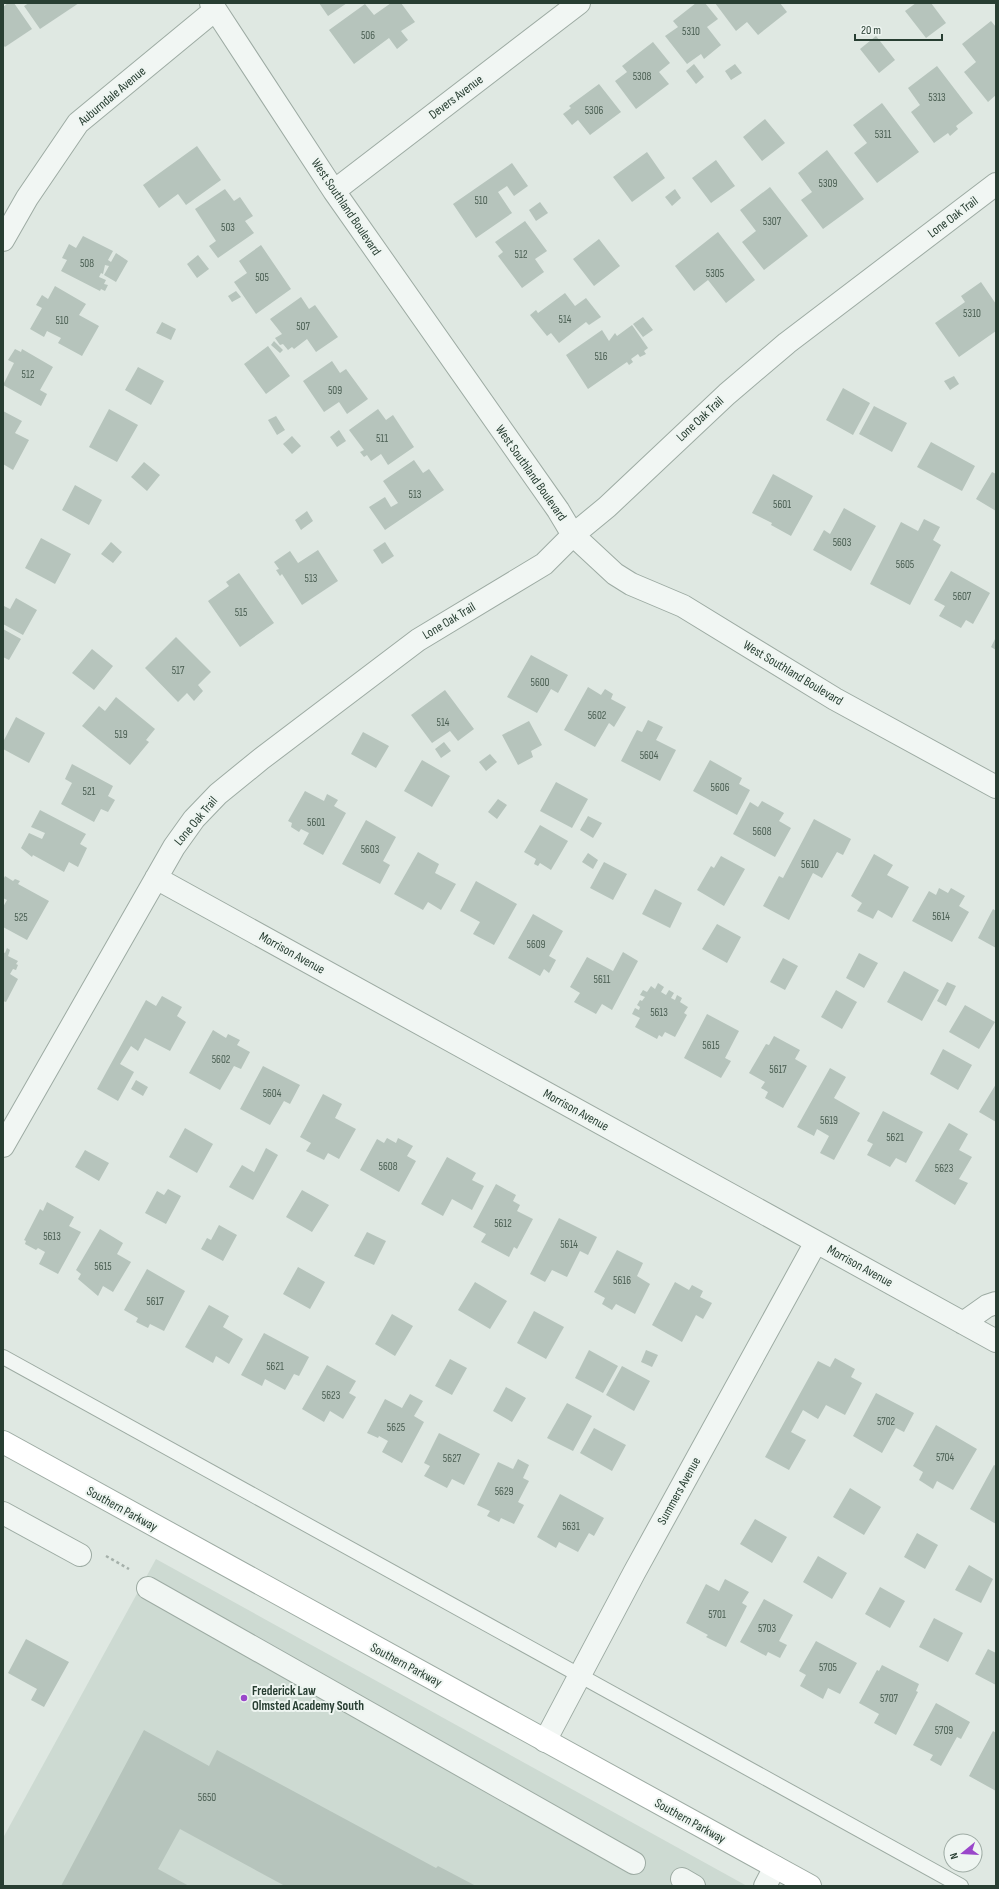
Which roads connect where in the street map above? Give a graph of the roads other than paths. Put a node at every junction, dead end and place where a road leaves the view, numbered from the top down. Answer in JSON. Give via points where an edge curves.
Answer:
{"nodes":[{"id":1,"x":579,"y":3,"type":"edge"},
{"id":2,"x":213,"y":6,"type":"edge"},
{"id":3,"x":996,"y":184,"type":"edge"},
{"id":4,"x":334,"y":191,"type":"junction"},
{"id":5,"x":3,"y":240,"type":"edge"},
{"id":6,"x":573,"y":535,"type":"junction"},
{"id":7,"x":996,"y":787,"type":"edge"},
{"id":8,"x":156,"y":878,"type":"junction"},
{"id":9,"x":3,"y":1146,"type":"edge"},
{"id":10,"x":816,"y":1242,"type":"junction"},
{"id":11,"x":996,"y":1303,"type":"edge"},
{"id":12,"x":963,"y":1323,"type":"junction"},
{"id":13,"x":996,"y":1341,"type":"edge"},
{"id":14,"x":3,"y":1357,"type":"edge"},
{"id":15,"x":3,"y":1442,"type":"edge"},
{"id":16,"x":3,"y":1513,"type":"edge"},
{"id":17,"x":80,"y":1555,"type":"road end"},
{"id":18,"x":148,"y":1588,"type":"road end"},
{"id":19,"x":579,"y":1676,"type":"junction"},
{"id":20,"x":545,"y":1741,"type":"junction"},
{"id":21,"x":634,"y":1863,"type":"dead end"},
{"id":22,"x":775,"y":1867,"type":"junction"},
{"id":23,"x":765,"y":1886,"type":"edge"},
{"id":24,"x":810,"y":1886,"type":"edge"},
{"id":25,"x":961,"y":1886,"type":"edge"}],
"edges":[{"from":1,"to":4,"type":"street","name":"Devers Avenue"},
{"from":2,"to":4,"type":"street","name":"West Southland Boulevard"},
{"from":2,"to":5,"type":"street","name":"Auburndale Avenue","via":[[78,123],[30,192]]},
{"from":3,"to":6,"type":"street","name":"Lone Oak Trail","via":[[787,343],[727,394],[607,507]]},
{"from":4,"to":6,"type":"street","name":"West Southland Boulevard"},
{"from":6,"to":7,"type":"street","name":"West Southland Boulevard","via":[[615,574],[631,584],[683,606],[835,698]]},
{"from":6,"to":8,"type":"street","name":"Lone Oak Trail","via":[[544,564],[418,640],[224,789],[194,820]]},
{"from":8,"to":9,"type":"street","name":"Lone Oak Trail"},
{"from":8,"to":10,"type":"street","name":"Morrison Avenue"},
{"from":10,"to":12,"type":"street","name":"Morrison Avenue"},
{"from":10,"to":19,"type":"street","name":"Summers Avenue"},
{"from":11,"to":12,"type":"street","via":[[987,1306]]},
{"from":12,"to":13,"type":"street","name":"Morrison Avenue"},
{"from":14,"to":19,"type":"lane"},
{"from":15,"to":20,"type":"main road","name":"Southern Parkway"},
{"from":16,"to":17,"type":"street"},
{"from":18,"to":21,"type":"street"},
{"from":19,"to":20,"type":"street","name":"Summers Avenue"},
{"from":19,"to":25,"type":"lane"},
{"from":20,"to":22,"type":"main road","name":"Southern Parkway"},
{"from":22,"to":23,"type":"street"},
{"from":22,"to":24,"type":"main road","name":"Southern Parkway"}]}
